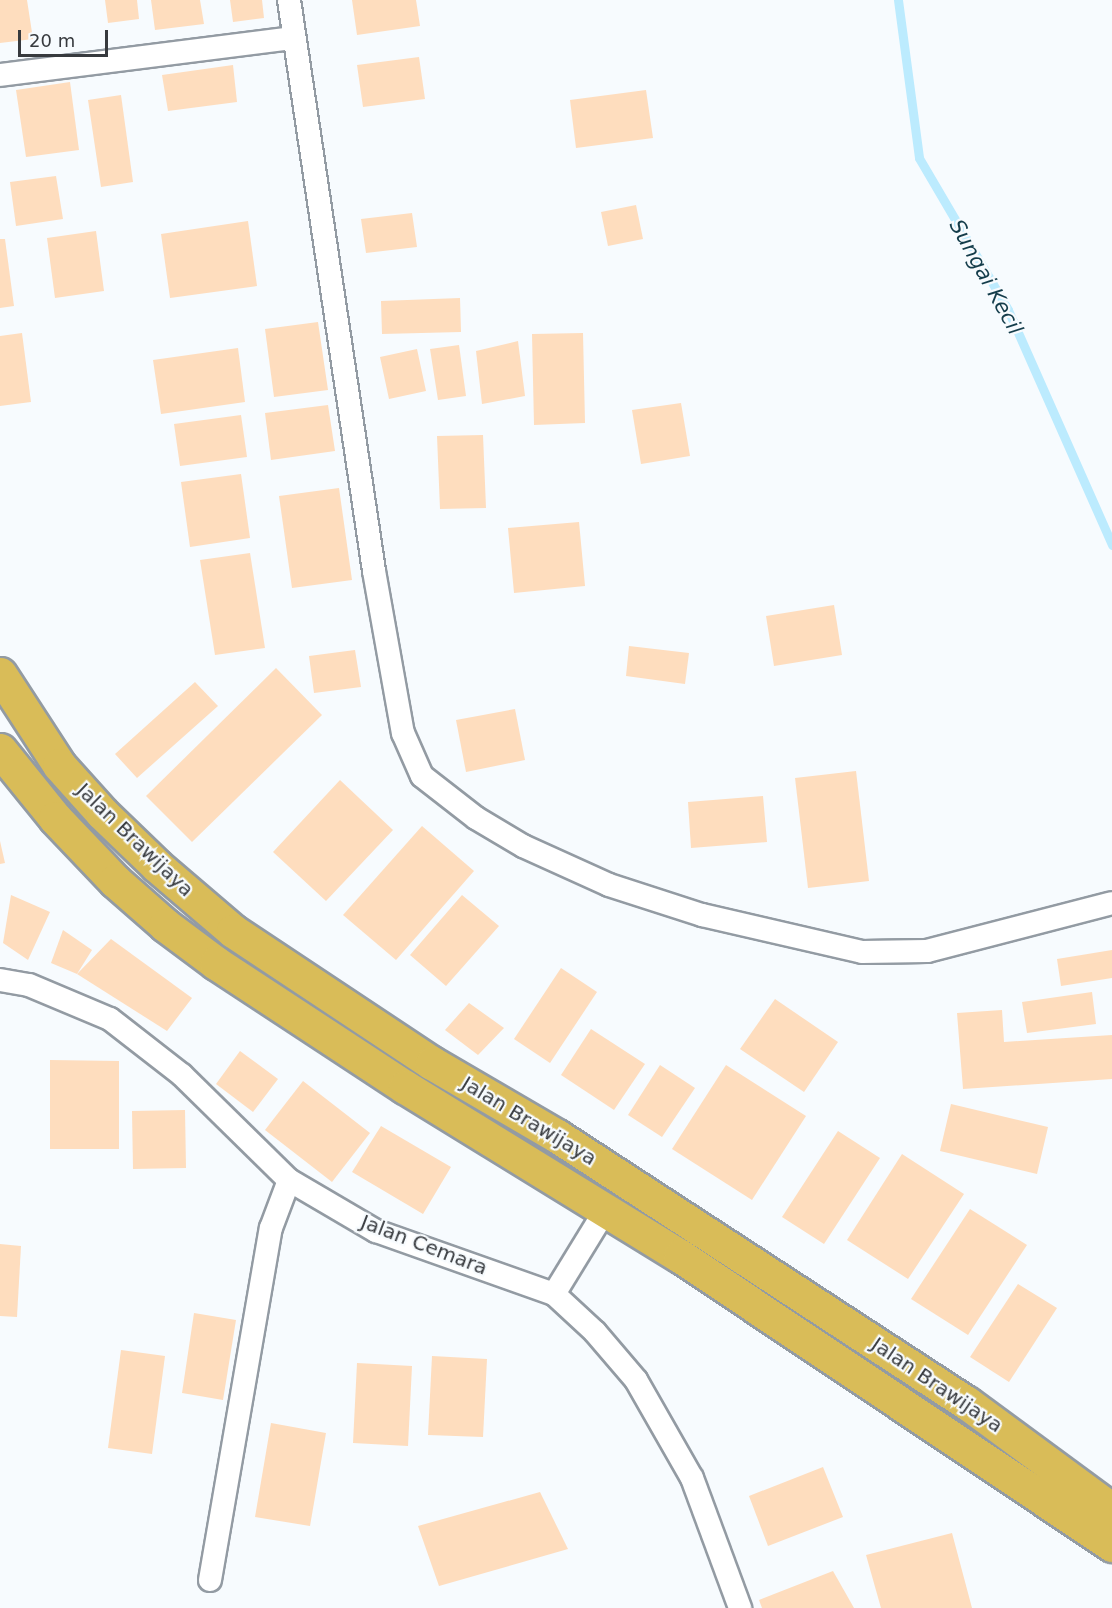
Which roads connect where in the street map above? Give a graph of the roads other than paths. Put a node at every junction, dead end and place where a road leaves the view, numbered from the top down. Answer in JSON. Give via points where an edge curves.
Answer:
{"nodes":[{"id":1,"x":289,"y":0,"type":"edge"},
{"id":2,"x":293,"y":38,"type":"junction"},
{"id":3,"x":0,"y":75,"type":"edge"},
{"id":4,"x":0,"y":675,"type":"edge"},
{"id":5,"x":0,"y":750,"type":"edge"},
{"id":6,"x":1112,"y":903,"type":"edge"},
{"id":7,"x":0,"y":980,"type":"edge"},
{"id":8,"x":289,"y":1180,"type":"junction"},
{"id":9,"x":606,"y":1209,"type":"junction"},
{"id":10,"x":554,"y":1294,"type":"junction"},
{"id":11,"x":1106,"y":1529,"type":"edge"},
{"id":12,"x":210,"y":1580,"type":"dead end"},
{"id":13,"x":740,"y":1608,"type":"edge"}],
"edges":[{"from":1,"to":2,"type":"street"},
{"from":2,"to":3,"type":"street"},
{"from":2,"to":6,"type":"street","via":[[398,708],[412,759],[435,790],[523,846],[609,885],[702,915],[862,952],[927,951]]},
{"from":4,"to":11,"type":"highway","name":"Jalan Brawijaya","via":[[59,765],[102,813],[232,931],[432,1064],[557,1136],[918,1371]]},
{"from":5,"to":9,"type":"highway","name":"Jalan Brawijaya","via":[[55,818],[165,926],[365,1062]]},
{"from":7,"to":8,"type":"street","name":"Jalan Cemara","via":[[29,985],[110,1019],[182,1075]]},
{"from":8,"to":10,"type":"street","name":"Jalan Cemara","via":[[376,1231]]},
{"from":8,"to":12,"type":"street","via":[[271,1228]]},
{"from":9,"to":10,"type":"street"},
{"from":9,"to":11,"type":"highway","name":"Jalan Brawijaya"},
{"from":10,"to":13,"type":"street","name":"Jalan Cemara","via":[[595,1332],[636,1380],[693,1478]]}]}
